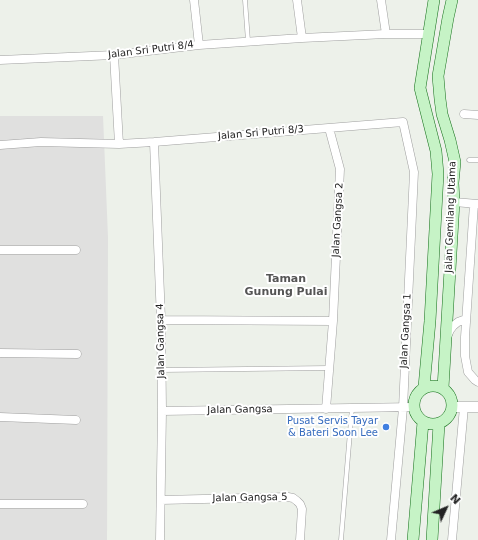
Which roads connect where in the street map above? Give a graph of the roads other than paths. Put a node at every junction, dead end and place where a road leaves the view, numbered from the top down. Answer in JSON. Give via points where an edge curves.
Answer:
{"nodes":[{"id":1,"x":194,"y":0,"type":"edge"},
{"id":2,"x":244,"y":0,"type":"edge"},
{"id":3,"x":297,"y":0,"type":"edge"},
{"id":4,"x":381,"y":0,"type":"edge"},
{"id":5,"x":434,"y":0,"type":"edge"},
{"id":6,"x":452,"y":0,"type":"edge"},
{"id":7,"x":386,"y":34,"type":"junction"},
{"id":8,"x":429,"y":34,"type":"junction"},
{"id":9,"x":302,"y":38,"type":"junction"},
{"id":10,"x":248,"y":42,"type":"junction"},
{"id":11,"x":199,"y":45,"type":"junction"},
{"id":12,"x":114,"y":55,"type":"junction"},
{"id":13,"x":0,"y":60,"type":"edge"},
{"id":14,"x":464,"y":114,"type":"dead end"},
{"id":15,"x":478,"y":115,"type":"edge"},
{"id":16,"x":403,"y":122,"type":"joint"},
{"id":17,"x":329,"y":128,"type":"junction"},
{"id":18,"x":154,"y":142,"type":"junction"},
{"id":19,"x":118,"y":144,"type":"junction"},
{"id":20,"x":0,"y":145,"type":"edge"},
{"id":21,"x":470,"y":160,"type":"dead end"},
{"id":22,"x":478,"y":160,"type":"edge"},
{"id":23,"x":454,"y":202,"type":"junction"},
{"id":24,"x":476,"y":204,"type":"edge"},
{"id":25,"x":0,"y":250,"type":"edge"},
{"id":26,"x":76,"y":250,"type":"dead end"},
{"id":27,"x":466,"y":319,"type":"junction"},
{"id":28,"x":161,"y":320,"type":"junction"},
{"id":29,"x":333,"y":321,"type":"junction"},
{"id":30,"x":446,"y":338,"type":"junction"},
{"id":31,"x":0,"y":353,"type":"edge"},
{"id":32,"x":77,"y":354,"type":"dead end"},
{"id":33,"x":329,"y":368,"type":"junction"},
{"id":34,"x":161,"y":370,"type":"junction"},
{"id":35,"x":478,"y":382,"type":"edge"},
{"id":36,"x":424,"y":387,"type":"junction"},
{"id":37,"x":443,"y":388,"type":"junction"},
{"id":38,"x":452,"y":406,"type":"junction"},
{"id":39,"x":464,"y":407,"type":"junction"},
{"id":40,"x":478,"y":407,"type":"edge"},
{"id":41,"x":352,"y":408,"type":"junction"},
{"id":42,"x":408,"y":408,"type":"junction"},
{"id":43,"x":326,"y":409,"type":"junction"},
{"id":44,"x":162,"y":411,"type":"junction"},
{"id":45,"x":0,"y":417,"type":"edge"},
{"id":46,"x":76,"y":420,"type":"dead end"},
{"id":47,"x":423,"y":422,"type":"junction"},
{"id":48,"x":440,"y":424,"type":"junction"},
{"id":49,"x":160,"y":500,"type":"junction"},
{"id":50,"x":0,"y":504,"type":"edge"},
{"id":51,"x":83,"y":504,"type":"dead end"},
{"id":52,"x":160,"y":540,"type":"edge"},
{"id":53,"x":300,"y":540,"type":"edge"},
{"id":54,"x":341,"y":540,"type":"edge"},
{"id":55,"x":391,"y":540,"type":"edge"},
{"id":56,"x":413,"y":540,"type":"edge"},
{"id":57,"x":432,"y":540,"type":"edge"},
{"id":58,"x":452,"y":540,"type":"edge"}],
"edges":[{"from":1,"to":11,"type":"street"},
{"from":2,"to":10,"type":"lane"},
{"from":3,"to":9,"type":"street"},
{"from":4,"to":7,"type":"street"},
{"from":5,"to":8,"type":"main road","name":"Jalan Gemilang Utama"},
{"from":6,"to":23,"type":"main road","name":"Jalan Gemilang Utama","via":[[438,76],[442,114],[454,162]]},
{"from":7,"to":8,"type":"street","name":"Jalan Sri Putri 8/4"},
{"from":7,"to":9,"type":"street","name":"Jalan Sri Putri 8/4"},
{"from":8,"to":36,"type":"main road","name":"Jalan Gemilang Utama","via":[[420,88],[436,151],[438,174]]},
{"from":9,"to":10,"type":"street","name":"Jalan Sri Putri 8/4"},
{"from":10,"to":11,"type":"street","name":"Jalan Sri Putri 8/4"},
{"from":11,"to":12,"type":"street","name":"Jalan Sri Putri 8/4"},
{"from":12,"to":13,"type":"street","name":"Jalan Sri Putri 8/4"},
{"from":12,"to":19,"type":"street"},
{"from":14,"to":15,"type":"street"},
{"from":16,"to":17,"type":"street","name":"Jalan Sri Putri 8/3"},
{"from":16,"to":42,"type":"street","name":"Jalan Gangsa 1","via":[[414,172]]},
{"from":17,"to":18,"type":"street","name":"Jalan Sri Putri 8/3"},
{"from":17,"to":29,"type":"street","name":"Jalan Gangsa 2","via":[[340,169]]},
{"from":18,"to":19,"type":"street","name":"Jalan Sri Putri 8/3"},
{"from":18,"to":28,"type":"street","name":"Jalan Gangsa 4"},
{"from":19,"to":20,"type":"street","name":"Jalan Sri Putri 8/3","via":[[41,142]]},
{"from":21,"to":22,"type":"lane"},
{"from":23,"to":24,"type":"street"},
{"from":23,"to":30,"type":"main road","name":"Jalan Gemilang Utama"},
{"from":24,"to":27,"type":"street"},
{"from":25,"to":26,"type":"street"},
{"from":27,"to":30,"type":"street","via":[[453,326]]},
{"from":27,"to":35,"type":"street","via":[[464,337],[468,372]]},
{"from":28,"to":29,"type":"street"},
{"from":28,"to":34,"type":"street","name":"Jalan Gangsa 4"},
{"from":29,"to":33,"type":"street","name":"Jalan Gangsa 2"},
{"from":30,"to":37,"type":"main road","name":"Jalan Gemilang Utama"},
{"from":31,"to":32,"type":"street"},
{"from":33,"to":34,"type":"lane"},
{"from":33,"to":43,"type":"street","name":"Jalan Gangsa 2"},
{"from":34,"to":44,"type":"street","name":"Jalan Gangsa 4"},
{"from":36,"to":37,"type":"main road"},
{"from":36,"to":42,"type":"main road"},
{"from":37,"to":38,"type":"main road","via":[[448,392]]},
{"from":38,"to":39,"type":"street"},
{"from":38,"to":48,"type":"main road","via":[[450,416]]},
{"from":39,"to":40,"type":"street"},
{"from":39,"to":58,"type":"street"},
{"from":41,"to":42,"type":"street","name":"Jalan Gangsa"},
{"from":41,"to":43,"type":"street","name":"Jalan Gangsa"},
{"from":41,"to":54,"type":"lane"},
{"from":42,"to":47,"type":"main road"},
{"from":42,"to":55,"type":"street","name":"Jalan Gangsa 1"},
{"from":43,"to":44,"type":"street","name":"Jalan Gangsa"},
{"from":44,"to":49,"type":"street","name":"Jalan Gangsa 4"},
{"from":45,"to":46,"type":"street"},
{"from":47,"to":48,"type":"main road"},
{"from":47,"to":56,"type":"main road"},
{"from":48,"to":57,"type":"main road"},
{"from":49,"to":52,"type":"street","name":"Jalan Gangsa 4"},
{"from":49,"to":53,"type":"street","name":"Jalan Gangsa 5","via":[[293,498],[302,509]]},
{"from":50,"to":51,"type":"street"}]}
